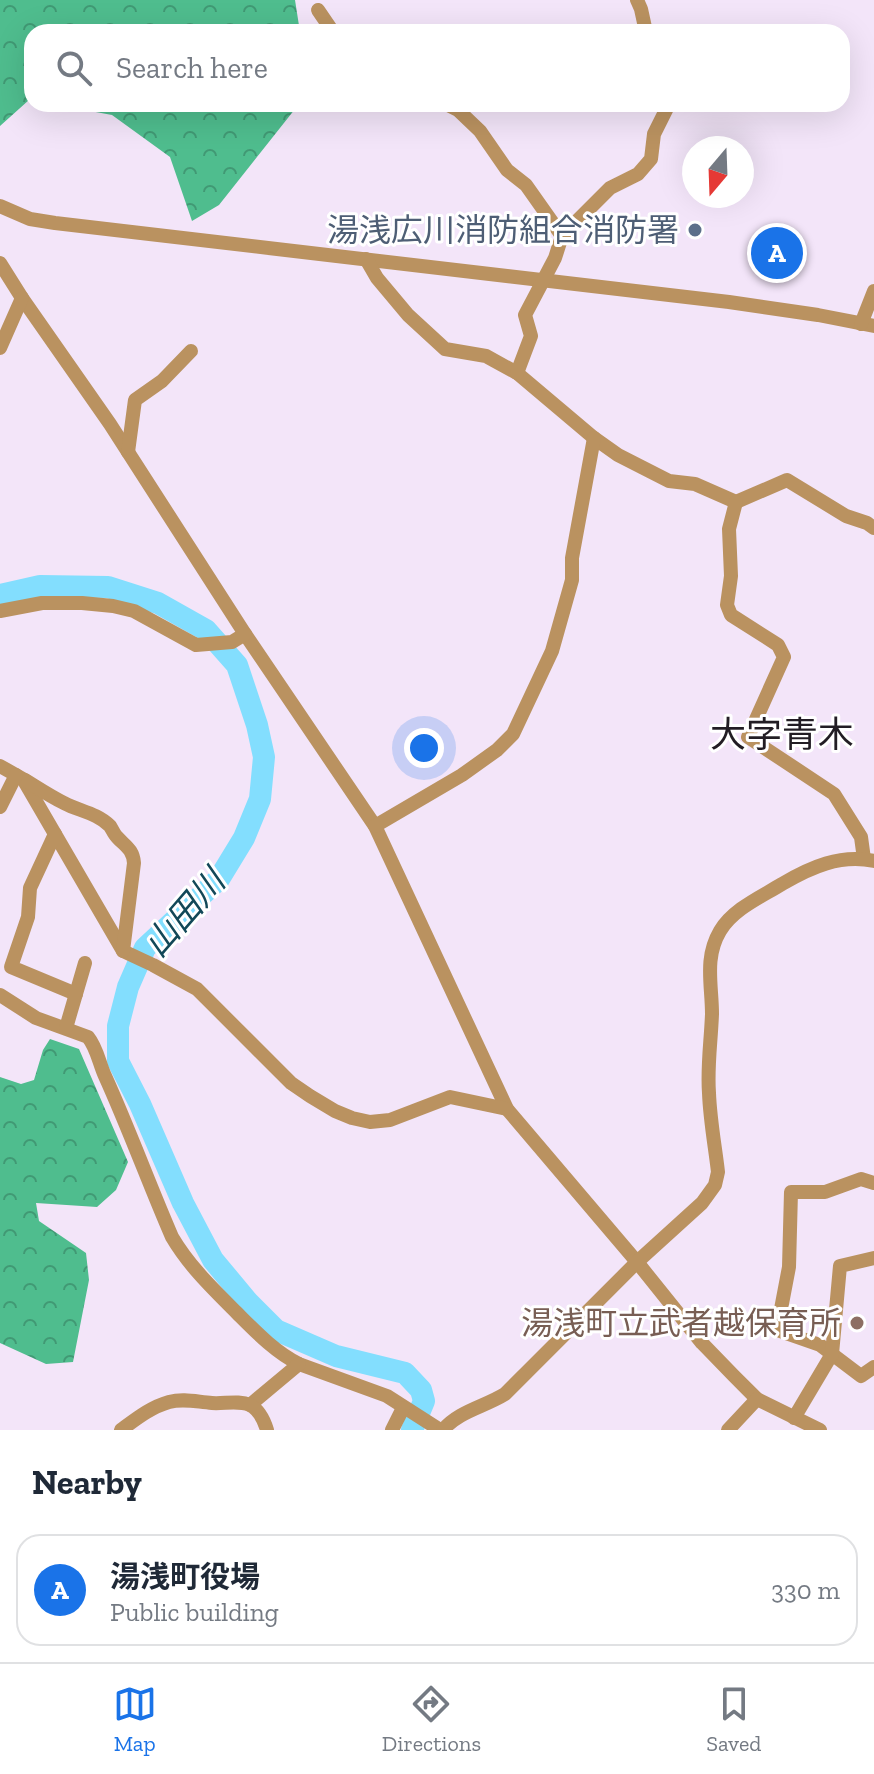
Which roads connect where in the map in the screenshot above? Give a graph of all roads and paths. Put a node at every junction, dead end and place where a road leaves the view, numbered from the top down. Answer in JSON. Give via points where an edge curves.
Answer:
{"nodes":[{"id":1,"x":637,"y":0,"type":"edge"},
{"id":2,"x":318,"y":10,"type":"dead end"},
{"id":3,"x":328,"y":24,"type":"edge"},
{"id":4,"x":644,"y":24,"type":"edge"},
{"id":5,"x":460,"y":112,"type":"edge"},
{"id":6,"x":665,"y":112,"type":"edge"},
{"id":7,"x":0,"y":206,"type":"edge"},
{"id":8,"x":562,"y":236,"type":"junction"},
{"id":9,"x":366,"y":259,"type":"junction"},
{"id":10,"x":0,"y":263,"type":"edge"},
{"id":11,"x":542,"y":281,"type":"junction"},
{"id":12,"x":874,"y":291,"type":"edge"},
{"id":13,"x":22,"y":298,"type":"junction"},
{"id":14,"x":868,"y":325,"type":"edge"},
{"id":15,"x":0,"y":348,"type":"edge"},
{"id":16,"x":191,"y":351,"type":"dead end"},
{"id":17,"x":517,"y":373,"type":"junction"},
{"id":18,"x":594,"y":438,"type":"junction"},
{"id":19,"x":128,"y":452,"type":"junction"},
{"id":20,"x":736,"y":502,"type":"junction"},
{"id":21,"x":874,"y":528,"type":"edge"},
{"id":22,"x":0,"y":611,"type":"edge"},
{"id":23,"x":245,"y":634,"type":"junction"},
{"id":24,"x":0,"y":766,"type":"edge"},
{"id":25,"x":20,"y":777,"type":"junction"},
{"id":26,"x":0,"y":807,"type":"edge"},
{"id":27,"x":375,"y":826,"type":"junction"},
{"id":28,"x":55,"y":834,"type":"junction"},
{"id":29,"x":869,"y":860,"type":"edge"},
{"id":30,"x":124,"y":952,"type":"junction"},
{"id":31,"x":85,"y":963,"type":"dead end"},
{"id":32,"x":76,"y":994,"type":"junction"},
{"id":33,"x":0,"y":995,"type":"edge"},
{"id":34,"x":66,"y":1028,"type":"junction"},
{"id":35,"x":507,"y":1109,"type":"junction"},
{"id":36,"x":874,"y":1183,"type":"edge"},
{"id":37,"x":874,"y":1258,"type":"edge"},
{"id":38,"x":637,"y":1262,"type":"junction"},
{"id":39,"x":832,"y":1354,"type":"junction"},
{"id":40,"x":299,"y":1364,"type":"junction"},
{"id":41,"x":874,"y":1367,"type":"edge"},
{"id":42,"x":757,"y":1399,"type":"junction"},
{"id":43,"x":250,"y":1405,"type":"junction"},
{"id":44,"x":406,"y":1409,"type":"junction"},
{"id":45,"x":794,"y":1418,"type":"junction"},
{"id":46,"x":439,"y":1429,"type":"edge"},
{"id":47,"x":121,"y":1430,"type":"edge"},
{"id":48,"x":267,"y":1430,"type":"edge"},
{"id":49,"x":392,"y":1430,"type":"edge"},
{"id":50,"x":728,"y":1430,"type":"edge"},
{"id":51,"x":820,"y":1430,"type":"edge"}],
"edges":[{"from":1,"to":4,"type":"street"},
{"from":2,"to":3,"type":"street"},
{"from":5,"to":8,"type":"street","via":[[507,170],[526,185]]},
{"from":6,"to":8,"type":"street","via":[[654,134],[651,159],[638,174],[610,188]]},
{"from":7,"to":9,"type":"street","via":[[30,219]]},
{"from":8,"to":11,"type":"street"},
{"from":9,"to":11,"type":"street"},
{"from":9,"to":17,"type":"street","via":[[408,315],[445,349],[486,356]]},
{"from":10,"to":13,"type":"street"},
{"from":11,"to":14,"type":"street","via":[[729,302]]},
{"from":11,"to":17,"type":"street","via":[[525,315],[531,336]]},
{"from":12,"to":14,"type":"street"},
{"from":13,"to":15,"type":"street"},
{"from":13,"to":19,"type":"street"},
{"from":16,"to":19,"type":"street","via":[[135,400]]},
{"from":17,"to":18,"type":"street"},
{"from":18,"to":20,"type":"street","via":[[669,481],[695,484]]},
{"from":18,"to":27,"type":"street","via":[[572,580],[552,651],[513,734],[462,775]]},
{"from":19,"to":23,"type":"street"},
{"from":20,"to":21,"type":"street","via":[[787,480]]},
{"from":20,"to":29,"type":"street","via":[[729,529],[727,605],[731,615],[778,645],[784,657],[748,737],[834,794]]},
{"from":22,"to":23,"type":"street","via":[[82,603],[145,615],[196,645],[232,642]]},
{"from":23,"to":27,"type":"street"},
{"from":24,"to":25,"type":"street"},
{"from":25,"to":26,"type":"street"},
{"from":25,"to":28,"type":"street"},
{"from":25,"to":30,"type":"street","via":[[106,823],[130,850],[134,863]]},
{"from":27,"to":35,"type":"street"},
{"from":28,"to":30,"type":"street"},
{"from":28,"to":32,"type":"street","via":[[30,888],[28,917],[11,967]]},
{"from":29,"to":38,"type":"street","via":[[812,868],[741,909],[721,929],[709,973],[708,1091],[717,1179],[702,1203]]},
{"from":30,"to":35,"type":"street","via":[[197,989],[291,1083],[352,1118],[390,1120],[450,1097]]},
{"from":31,"to":32,"type":"street"},
{"from":32,"to":34,"type":"street"},
{"from":33,"to":34,"type":"street","via":[[25,1012]]},
{"from":34,"to":40,"type":"street","via":[[92,1042],[182,1253],[242,1318]]},
{"from":35,"to":38,"type":"street"},
{"from":36,"to":39,"type":"street","via":[[861,1179],[825,1192],[791,1192],[789,1267],[777,1330]]},
{"from":37,"to":39,"type":"street","via":[[840,1266]]},
{"from":38,"to":42,"type":"street","via":[[702,1343]]},
{"from":38,"to":46,"type":"street","via":[[505,1394]]},
{"from":39,"to":41,"type":"street","via":[[861,1376]]},
{"from":39,"to":45,"type":"street"},
{"from":40,"to":43,"type":"street"},
{"from":40,"to":44,"type":"street","via":[[387,1396]]},
{"from":42,"to":45,"type":"street"},
{"from":42,"to":50,"type":"street"},
{"from":43,"to":47,"type":"street","via":[[172,1401]]},
{"from":43,"to":48,"type":"street"},
{"from":44,"to":46,"type":"street"},
{"from":44,"to":49,"type":"street"},
{"from":45,"to":51,"type":"street"}]}
